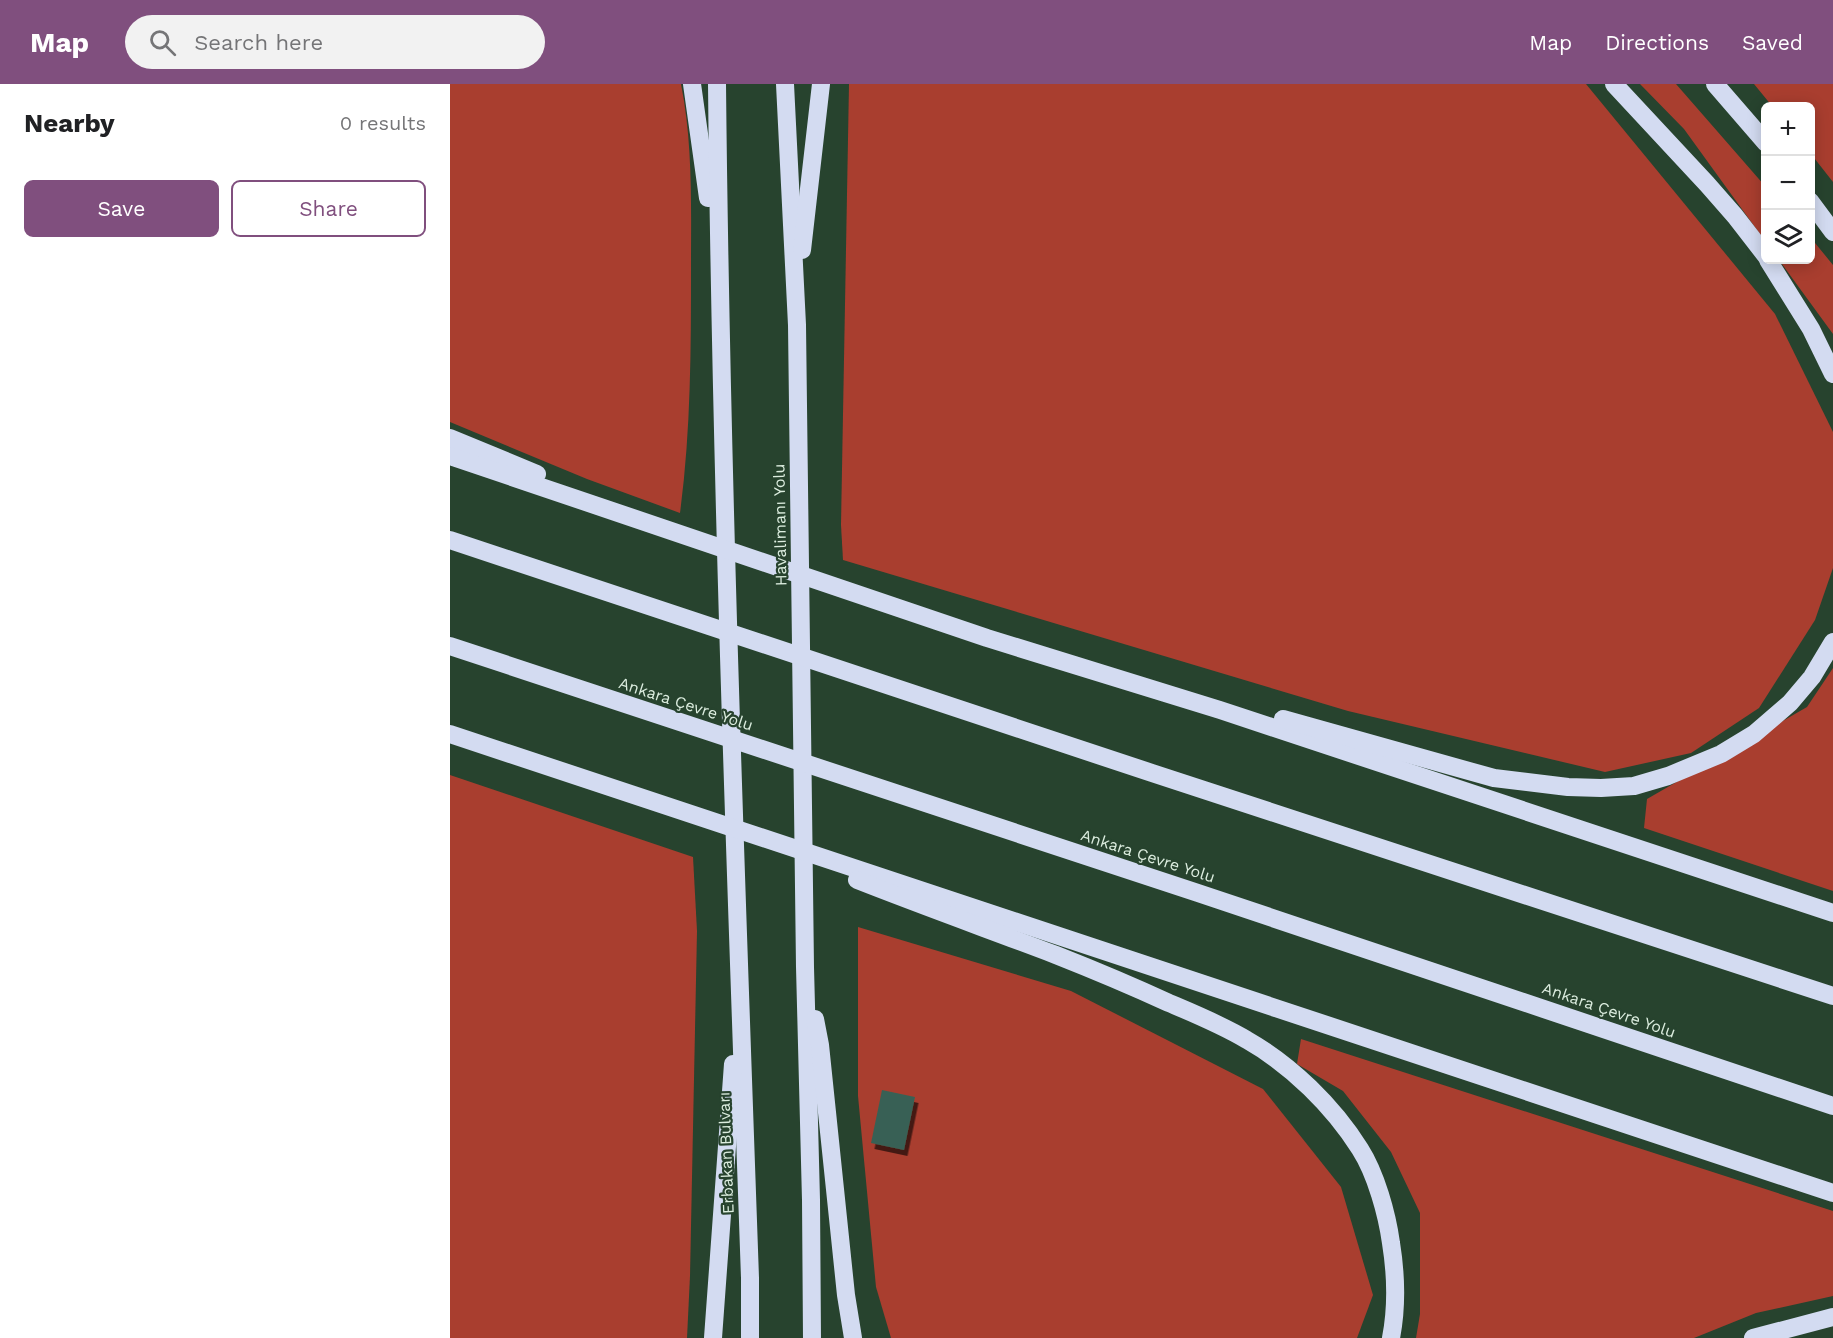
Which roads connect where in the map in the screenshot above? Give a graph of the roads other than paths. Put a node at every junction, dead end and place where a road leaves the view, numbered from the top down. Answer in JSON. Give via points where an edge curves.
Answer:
{"nodes":[{"id":1,"x":692,"y":84,"type":"edge"},
{"id":2,"x":717,"y":84,"type":"edge"},
{"id":3,"x":785,"y":84,"type":"edge"},
{"id":4,"x":821,"y":84,"type":"edge"},
{"id":5,"x":1614,"y":84,"type":"edge"},
{"id":6,"x":1715,"y":84,"type":"edge"},
{"id":7,"x":1761,"y":137,"type":"edge"},
{"id":8,"x":1815,"y":208,"type":"edge"},
{"id":9,"x":1833,"y":232,"type":"edge"},
{"id":10,"x":1761,"y":250,"type":"edge"},
{"id":11,"x":1771,"y":264,"type":"edge"},
{"id":12,"x":719,"y":276,"type":"junction"},
{"id":13,"x":796,"y":306,"type":"junction"},
{"id":14,"x":1833,"y":374,"type":"edge"},
{"id":15,"x":450,"y":438,"type":"edge"},
{"id":16,"x":450,"y":456,"type":"edge"},
{"id":17,"x":677,"y":533,"type":"junction"},
{"id":18,"x":450,"y":540,"type":"edge"},
{"id":19,"x":987,"y":638,"type":"junction"},
{"id":20,"x":1833,"y":642,"type":"edge"},
{"id":21,"x":450,"y":646,"type":"edge"},
{"id":22,"x":450,"y":734,"type":"edge"},
{"id":23,"x":620,"y":790,"type":"junction"},
{"id":24,"x":1833,"y":913,"type":"edge"},
{"id":25,"x":740,"y":966,"type":"junction"},
{"id":26,"x":805,"y":967,"type":"junction"},
{"id":27,"x":1833,"y":996,"type":"edge"},
{"id":28,"x":1833,"y":1106,"type":"edge"},
{"id":29,"x":1833,"y":1193,"type":"edge"},
{"id":30,"x":1833,"y":1317,"type":"edge"},
{"id":31,"x":713,"y":1338,"type":"edge"},
{"id":32,"x":750,"y":1338,"type":"edge"},
{"id":33,"x":812,"y":1338,"type":"edge"},
{"id":34,"x":853,"y":1338,"type":"edge"},
{"id":35,"x":1391,"y":1338,"type":"edge"},
{"id":36,"x":1753,"y":1338,"type":"edge"}],
"edges":[{"from":1,"to":12,"type":"highway"},
{"from":2,"to":12,"type":"highway"},
{"from":3,"to":13,"type":"highway","name":"Havalimanı Yolu"},
{"from":4,"to":13,"type":"highway"},
{"from":5,"to":10,"type":"highway","via":[[1707,184]]},
{"from":6,"to":7,"type":"highway"},
{"from":8,"to":9,"type":"highway"},
{"from":11,"to":14,"type":"highway"},
{"from":12,"to":25,"type":"highway"},
{"from":13,"to":26,"type":"highway","name":"Havalimanı Yolu"},
{"from":15,"to":17,"type":"highway"},
{"from":16,"to":17,"type":"highway"},
{"from":17,"to":19,"type":"highway"},
{"from":18,"to":27,"type":"highway"},
{"from":19,"to":20,"type":"highway","via":[[1494,778],[1601,788],[1634,786],[1668,776],[1721,754],[1754,734],[1790,703],[1812,677]]},
{"from":19,"to":24,"type":"highway","via":[[1220,710]]},
{"from":21,"to":28,"type":"highway","name":"Ankara Çevre Yolu"},
{"from":22,"to":23,"type":"highway"},
{"from":23,"to":29,"type":"highway"},
{"from":23,"to":35,"type":"highway","via":[[1099,972],[1248,1040],[1307,1085],[1361,1150],[1388,1223],[1395,1298]]},
{"from":25,"to":31,"type":"highway"},
{"from":25,"to":32,"type":"highway","name":"Erbakan Bulvarı"},
{"from":26,"to":33,"type":"highway"},
{"from":26,"to":34,"type":"highway","via":[[820,1046]]},
{"from":30,"to":36,"type":"highway"}]}
